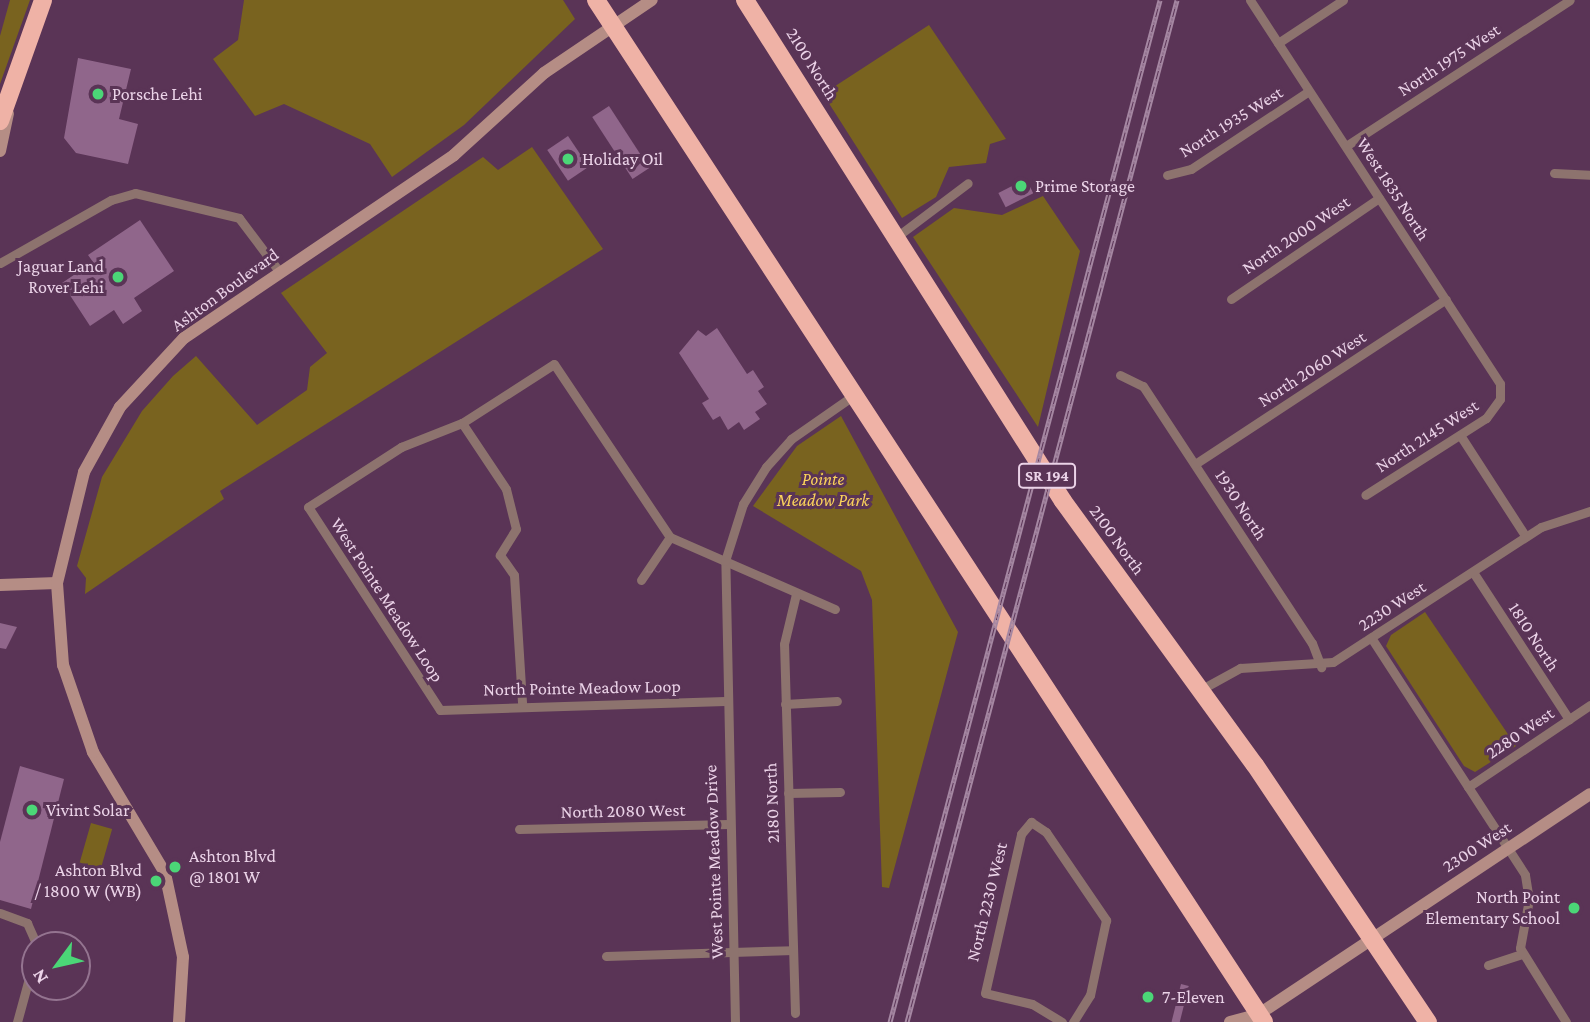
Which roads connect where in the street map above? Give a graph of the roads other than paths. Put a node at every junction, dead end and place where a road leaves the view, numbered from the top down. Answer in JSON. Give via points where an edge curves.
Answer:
{"nodes":[{"id":1,"x":43,"y":0,"type":"edge"},
{"id":2,"x":596,"y":0,"type":"edge"},
{"id":3,"x":652,"y":0,"type":"edge"},
{"id":4,"x":746,"y":0,"type":"edge"},
{"id":5,"x":1250,"y":0,"type":"edge"},
{"id":6,"x":1343,"y":0,"type":"edge"},
{"id":7,"x":1570,"y":0,"type":"edge"},
{"id":8,"x":613,"y":26,"type":"junction"},
{"id":9,"x":1278,"y":43,"type":"junction"},
{"id":10,"x":18,"y":63,"type":"junction"},
{"id":11,"x":1309,"y":92,"type":"junction"},
{"id":12,"x":0,"y":121,"type":"edge"},
{"id":13,"x":1346,"y":146,"type":"junction"},
{"id":14,"x":0,"y":151,"type":"edge"},
{"id":15,"x":1554,"y":173,"type":"dead end"},
{"id":16,"x":1167,"y":175,"type":"dead end"},
{"id":17,"x":1590,"y":175,"type":"edge"},
{"id":18,"x":968,"y":183,"type":"dead end"},
{"id":19,"x":1380,"y":198,"type":"junction"},
{"id":20,"x":895,"y":238,"type":"junction"},
{"id":21,"x":0,"y":263,"type":"edge"},
{"id":22,"x":279,"y":271,"type":"junction"},
{"id":23,"x":1231,"y":299,"type":"dead end"},
{"id":24,"x":1446,"y":299,"type":"junction"},
{"id":25,"x":1120,"y":375,"type":"dead end"},
{"id":26,"x":854,"y":395,"type":"junction"},
{"id":27,"x":1500,"y":399,"type":"joint"},
{"id":28,"x":462,"y":424,"type":"junction"},
{"id":29,"x":1460,"y":435,"type":"junction"},
{"id":30,"x":1195,"y":464,"type":"junction"},
{"id":31,"x":1365,"y":495,"type":"dead end"},
{"id":32,"x":1590,"y":511,"type":"edge"},
{"id":33,"x":670,"y":537,"type":"junction"},
{"id":34,"x":1526,"y":537,"type":"junction"},
{"id":35,"x":725,"y":561,"type":"junction"},
{"id":36,"x":1473,"y":572,"type":"junction"},
{"id":37,"x":641,"y":580,"type":"dead end"},
{"id":38,"x":57,"y":583,"type":"junction"},
{"id":39,"x":0,"y":585,"type":"edge"},
{"id":40,"x":796,"y":594,"type":"junction"},
{"id":41,"x":835,"y":609,"type":"dead end"},
{"id":42,"x":1372,"y":639,"type":"junction"},
{"id":43,"x":1321,"y":667,"type":"junction"},
{"id":44,"x":1200,"y":690,"type":"junction"},
{"id":45,"x":725,"y":701,"type":"junction"},
{"id":46,"x":837,"y":701,"type":"dead end"},
{"id":47,"x":522,"y":703,"type":"junction"},
{"id":48,"x":785,"y":704,"type":"junction"},
{"id":49,"x":1590,"y":705,"type":"edge"},
{"id":50,"x":440,"y":710,"type":"joint"},
{"id":51,"x":1569,"y":719,"type":"junction"},
{"id":52,"x":1468,"y":787,"type":"junction"},
{"id":53,"x":841,"y":792,"type":"dead end"},
{"id":54,"x":788,"y":793,"type":"junction"},
{"id":55,"x":1590,"y":794,"type":"edge"},
{"id":56,"x":729,"y":824,"type":"junction"},
{"id":57,"x":519,"y":829,"type":"dead end"},
{"id":58,"x":1507,"y":849,"type":"junction"},
{"id":59,"x":0,"y":913,"type":"edge"},
{"id":60,"x":31,"y":931,"type":"edge"},
{"id":61,"x":1372,"y":937,"type":"junction"},
{"id":62,"x":793,"y":950,"type":"junction"},
{"id":63,"x":733,"y":953,"type":"junction"},
{"id":64,"x":1522,"y":954,"type":"junction"},
{"id":65,"x":606,"y":956,"type":"dead end"},
{"id":66,"x":1488,"y":965,"type":"dead end"},
{"id":67,"x":23,"y":1001,"type":"edge"},
{"id":68,"x":795,"y":1013,"type":"dead end"},
{"id":69,"x":1260,"y":1019,"type":"edge"},
{"id":70,"x":18,"y":1022,"type":"edge"},
{"id":71,"x":179,"y":1022,"type":"edge"},
{"id":72,"x":735,"y":1022,"type":"edge"},
{"id":73,"x":1062,"y":1022,"type":"edge"},
{"id":74,"x":1073,"y":1022,"type":"edge"},
{"id":75,"x":1230,"y":1022,"type":"edge"},
{"id":76,"x":1428,"y":1022,"type":"edge"},
{"id":77,"x":1566,"y":1022,"type":"edge"}],
"edges":[{"from":1,"to":10,"type":"highway"},
{"from":2,"to":8,"type":"highway"},
{"from":3,"to":8,"type":"street","name":"Ashton Boulevard"},
{"from":4,"to":20,"type":"highway","name":"2100 North","number":"SR 194"},
{"from":5,"to":9,"type":"street","name":"West 1835 North"},
{"from":6,"to":9,"type":"street"},
{"from":7,"to":13,"type":"street","name":"North 1975 West"},
{"from":8,"to":22,"type":"street","name":"Ashton Boulevard","via":[[544,72],[454,155]]},
{"from":8,"to":26,"type":"highway"},
{"from":9,"to":11,"type":"street","name":"West 1835 North"},
{"from":10,"to":12,"type":"highway"},
{"from":10,"to":14,"type":"street"},
{"from":11,"to":13,"type":"street","name":"West 1835 North"},
{"from":11,"to":16,"type":"street","name":"North 1935 West","via":[[1191,169]]},
{"from":13,"to":19,"type":"street","name":"West 1835 North"},
{"from":15,"to":17,"type":"street"},
{"from":18,"to":20,"type":"street"},
{"from":19,"to":23,"type":"street","name":"North 2000 West"},
{"from":19,"to":24,"type":"street","name":"West 1835 North"},
{"from":20,"to":44,"type":"highway","name":"2100 North","number":"SR 194","via":[[1063,501]]},
{"from":21,"to":22,"type":"street","via":[[111,200],[135,192],[239,218]]},
{"from":22,"to":38,"type":"street","name":"Ashton Boulevard","via":[[184,338],[113,417],[70,510]]},
{"from":24,"to":27,"type":"street","name":"West 1835 North","via":[[1497,377]]},
{"from":24,"to":30,"type":"street","name":"North 2060 West"},
{"from":25,"to":30,"type":"street","name":"1930 North","via":[[1143,386]]},
{"from":26,"to":35,"type":"street","name":"West Pointe Meadow Drive","via":[[791,439],[766,467],[743,504]]},
{"from":26,"to":69,"type":"highway"},
{"from":27,"to":29,"type":"street","name":"North 2145 West"},
{"from":28,"to":33,"type":"street","via":[[554,364]]},
{"from":28,"to":47,"type":"street","via":[[506,489],[516,529],[500,555],[514,575]]},
{"from":28,"to":50,"type":"street","name":"West Pointe Meadow Loop","via":[[401,447],[308,507]]},
{"from":29,"to":31,"type":"street","name":"North 2145 West"},
{"from":29,"to":34,"type":"street"},
{"from":30,"to":43,"type":"street","name":"1930 North","via":[[1312,643]]},
{"from":32,"to":34,"type":"street","name":"2230 West"},
{"from":33,"to":35,"type":"street"},
{"from":33,"to":37,"type":"street"},
{"from":34,"to":36,"type":"street","name":"2230 West"},
{"from":35,"to":40,"type":"street","via":[[764,573]]},
{"from":35,"to":45,"type":"street","name":"West Pointe Meadow Drive"},
{"from":36,"to":42,"type":"street","name":"2230 West"},
{"from":36,"to":51,"type":"street","name":"1810 North"},
{"from":38,"to":39,"type":"street"},
{"from":38,"to":71,"type":"street","name":"Ashton Boulevard","via":[[60,641],[76,710],[93,752],[154,848],[173,900],[183,957]]},
{"from":40,"to":41,"type":"street"},
{"from":40,"to":48,"type":"street","name":"2180 North","via":[[785,628]]},
{"from":42,"to":43,"type":"street","name":"2230 West"},
{"from":42,"to":52,"type":"street"},
{"from":43,"to":44,"type":"street","name":"2230 West","via":[[1240,668]]},
{"from":44,"to":61,"type":"highway","name":"2100 North","number":"SR 194"},
{"from":45,"to":47,"type":"street","name":"North Pointe Meadow Loop"},
{"from":45,"to":56,"type":"street","name":"West Pointe Meadow Drive"},
{"from":46,"to":48,"type":"street"},
{"from":47,"to":50,"type":"street","name":"North Pointe Meadow Loop"},
{"from":48,"to":54,"type":"street","name":"2180 North"},
{"from":49,"to":51,"type":"street","name":"2280 West"},
{"from":51,"to":52,"type":"street","name":"2280 West"},
{"from":52,"to":58,"type":"street"},
{"from":53,"to":54,"type":"street"},
{"from":54,"to":62,"type":"street","name":"2180 North"},
{"from":55,"to":58,"type":"street","name":"2300 West"},
{"from":56,"to":57,"type":"street","name":"North 2080 West"},
{"from":56,"to":63,"type":"street","name":"West Pointe Meadow Drive"},
{"from":58,"to":61,"type":"street","name":"2300 West"},
{"from":58,"to":64,"type":"street","via":[[1529,887],[1518,935]]},
{"from":59,"to":60,"type":"street","via":[[27,923]]},
{"from":61,"to":69,"type":"street","name":"2300 West"},
{"from":61,"to":76,"type":"highway","name":"2100 North","number":"SR 194"},
{"from":62,"to":63,"type":"street"},
{"from":62,"to":68,"type":"street","name":"2180 North"},
{"from":63,"to":65,"type":"street"},
{"from":63,"to":72,"type":"street","name":"West Pointe Meadow Drive"},
{"from":64,"to":66,"type":"street"},
{"from":64,"to":77,"type":"street"},
{"from":67,"to":70,"type":"street"},
{"from":69,"to":75,"type":"street","name":"2300 West"},
{"from":73,"to":74,"type":"street","name":"North 2230 West","via":[[1032,1004],[985,993],[1021,834],[1031,822],[1046,832],[1106,920],[1090,995]]}]}
